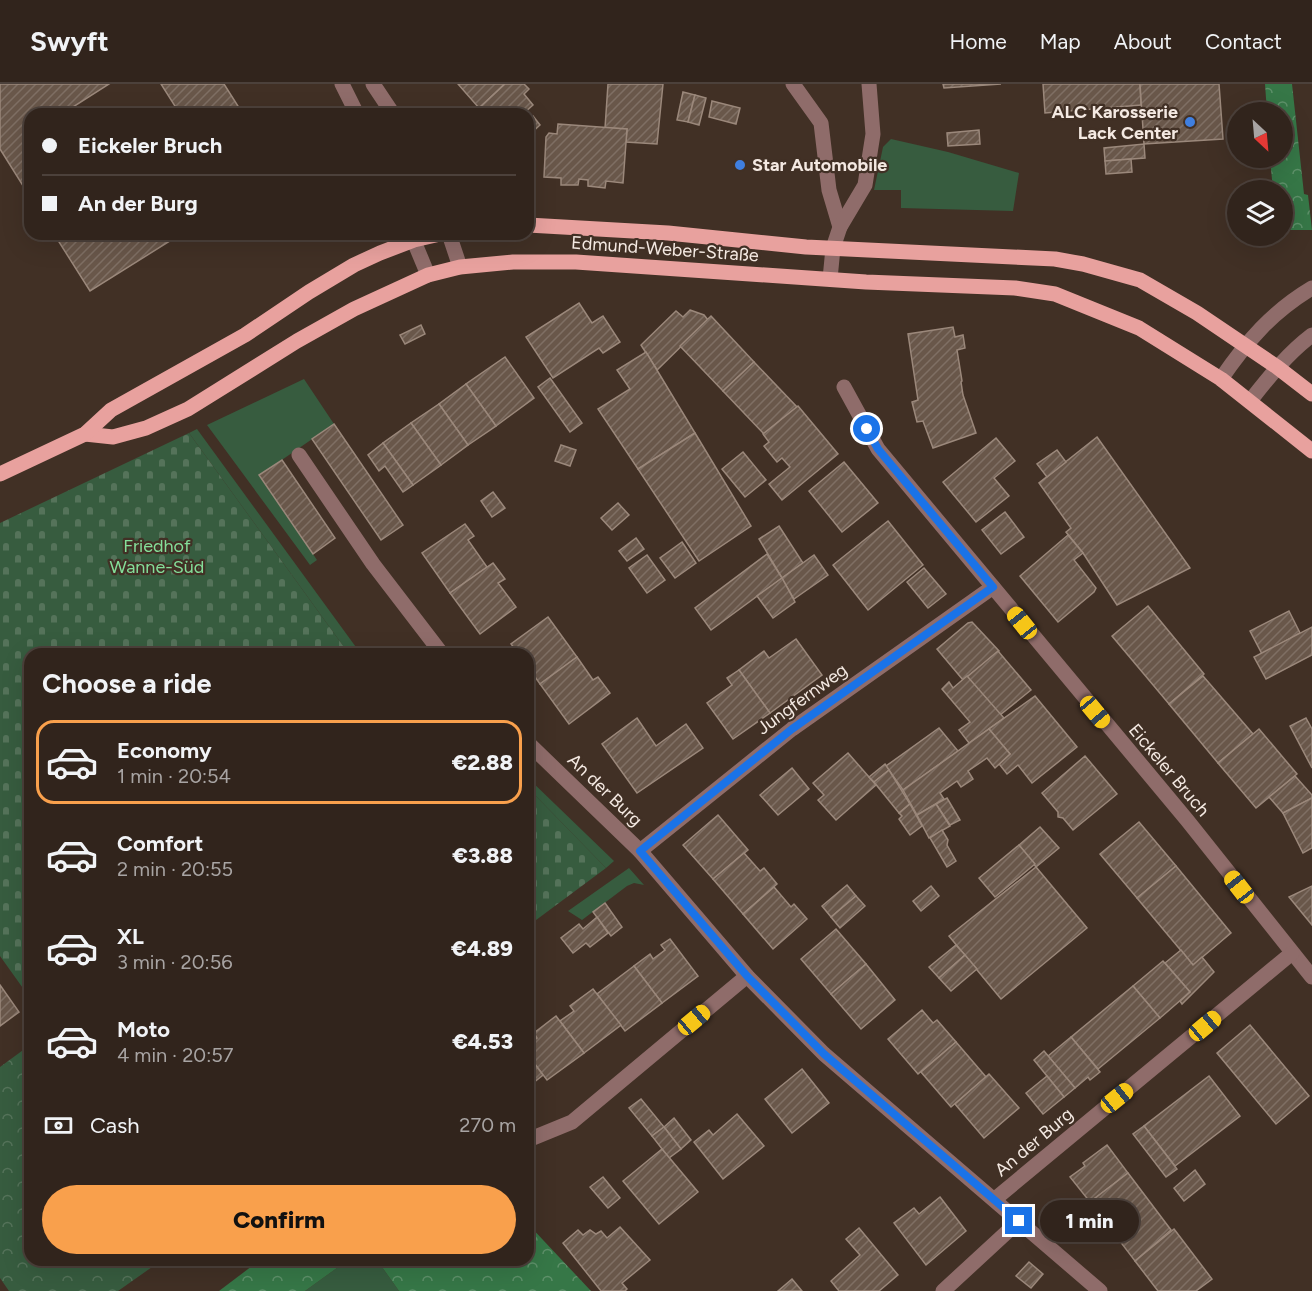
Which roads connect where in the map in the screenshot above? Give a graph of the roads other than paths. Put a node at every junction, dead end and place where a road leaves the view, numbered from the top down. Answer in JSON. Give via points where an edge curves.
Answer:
{"nodes":[{"id":1,"x":342,"y":84,"type":"edge"},
{"id":2,"x":373,"y":84,"type":"edge"},
{"id":3,"x":794,"y":84,"type":"edge"},
{"id":4,"x":869,"y":84,"type":"edge"},
{"id":5,"x":354,"y":108,"type":"edge"},
{"id":6,"x":389,"y":108,"type":"edge"},
{"id":7,"x":534,"y":225,"type":"edge"},
{"id":8,"x":840,"y":227,"type":"junction"},
{"id":9,"x":407,"y":240,"type":"edge"},
{"id":10,"x":414,"y":240,"type":"edge"},
{"id":11,"x":451,"y":240,"type":"edge"},
{"id":12,"x":833,"y":248,"type":"junction"},
{"id":13,"x":460,"y":267,"type":"junction"},
{"id":14,"x":428,"y":275,"type":"junction"},
{"id":15,"x":830,"y":279,"type":"junction"},
{"id":16,"x":1312,"y":288,"type":"edge"},
{"id":17,"x":1312,"y":335,"type":"edge"},
{"id":18,"x":1245,"y":345,"type":"junction"},
{"id":19,"x":1277,"y":367,"type":"junction"},
{"id":20,"x":1221,"y":380,"type":"junction"},
{"id":21,"x":844,"y":387,"type":"dead end"},
{"id":22,"x":1312,"y":394,"type":"edge"},
{"id":23,"x":1250,"y":401,"type":"junction"},
{"id":24,"x":85,"y":434,"type":"junction"},
{"id":25,"x":1312,"y":451,"type":"edge"},
{"id":26,"x":298,"y":456,"type":"dead end"},
{"id":27,"x":0,"y":474,"type":"edge"},
{"id":28,"x":993,"y":587,"type":"junction"},
{"id":29,"x":438,"y":648,"type":"edge"},
{"id":30,"x":534,"y":749,"type":"edge"},
{"id":31,"x":640,"y":851,"type":"junction"},
{"id":32,"x":1292,"y":953,"type":"junction"},
{"id":33,"x":747,"y":976,"type":"junction"},
{"id":34,"x":1312,"y":977,"type":"edge"},
{"id":35,"x":534,"y":1138,"type":"edge"},
{"id":36,"x":995,"y":1199,"type":"junction"},
{"id":37,"x":1019,"y":1221,"type":"junction"},
{"id":38,"x":944,"y":1291,"type":"edge"},
{"id":39,"x":1100,"y":1291,"type":"edge"}],
"edges":[{"from":1,"to":5,"type":"street"},
{"from":2,"to":6,"type":"street"},
{"from":3,"to":8,"type":"street","via":[[821,123],[829,190]]},
{"from":4,"to":8,"type":"street","via":[[873,134],[865,185]]},
{"from":7,"to":12,"type":"main road","name":"Edmund-Weber-Straße"},
{"from":8,"to":12,"type":"street"},
{"from":9,"to":24,"type":"main road","via":[[354,265],[213,354],[111,410]]},
{"from":10,"to":14,"type":"street"},
{"from":11,"to":13,"type":"street"},
{"from":12,"to":15,"type":"street"},
{"from":12,"to":18,"type":"main road","name":"Edmund-Weber-Straße","via":[[1083,264],[1140,280]]},
{"from":13,"to":14,"type":"main road","name":"Edmund-Weber-Straße"},
{"from":13,"to":15,"type":"main road","name":"Edmund-Weber-Straße","via":[[576,262]]},
{"from":14,"to":24,"type":"main road","name":"Edmund-Weber-Straße","via":[[297,340],[188,409],[146,428],[113,437]]},
{"from":15,"to":20,"type":"main road","name":"Edmund-Weber-Straße","via":[[1015,288],[1055,294],[1139,328]]},
{"from":16,"to":18,"type":"street","via":[[1267,321]]},
{"from":17,"to":19,"type":"street"},
{"from":18,"to":19,"type":"main road","name":"Edmund-Weber-Straße"},
{"from":18,"to":20,"type":"street"},
{"from":19,"to":22,"type":"main road","name":"Edmund-Weber-Straße"},
{"from":19,"to":23,"type":"street"},
{"from":20,"to":23,"type":"main road","name":"Edmund-Weber-Straße"},
{"from":21,"to":28,"type":"street","name":"Eickeler Bruch","via":[[878,449]]},
{"from":23,"to":25,"type":"main road","name":"Edmund-Weber-Straße"},
{"from":24,"to":27,"type":"main road"},
{"from":26,"to":29,"type":"street"},
{"from":28,"to":31,"type":"street","name":"Jungfernweg","via":[[792,729]]},
{"from":28,"to":32,"type":"street","name":"Eickeler Bruch"},
{"from":30,"to":31,"type":"street","name":"An der Burg"},
{"from":31,"to":33,"type":"street","name":"An der Burg"},
{"from":32,"to":34,"type":"street","name":"Eickeler Bruch"},
{"from":32,"to":36,"type":"street","name":"An der Burg"},
{"from":33,"to":35,"type":"street","via":[[572,1122]]},
{"from":33,"to":36,"type":"street","name":"An der Burg","via":[[824,1054]]},
{"from":36,"to":37,"type":"street","name":"An der Burg"},
{"from":37,"to":38,"type":"street"},
{"from":37,"to":39,"type":"street","name":"An der Burg"}]}
